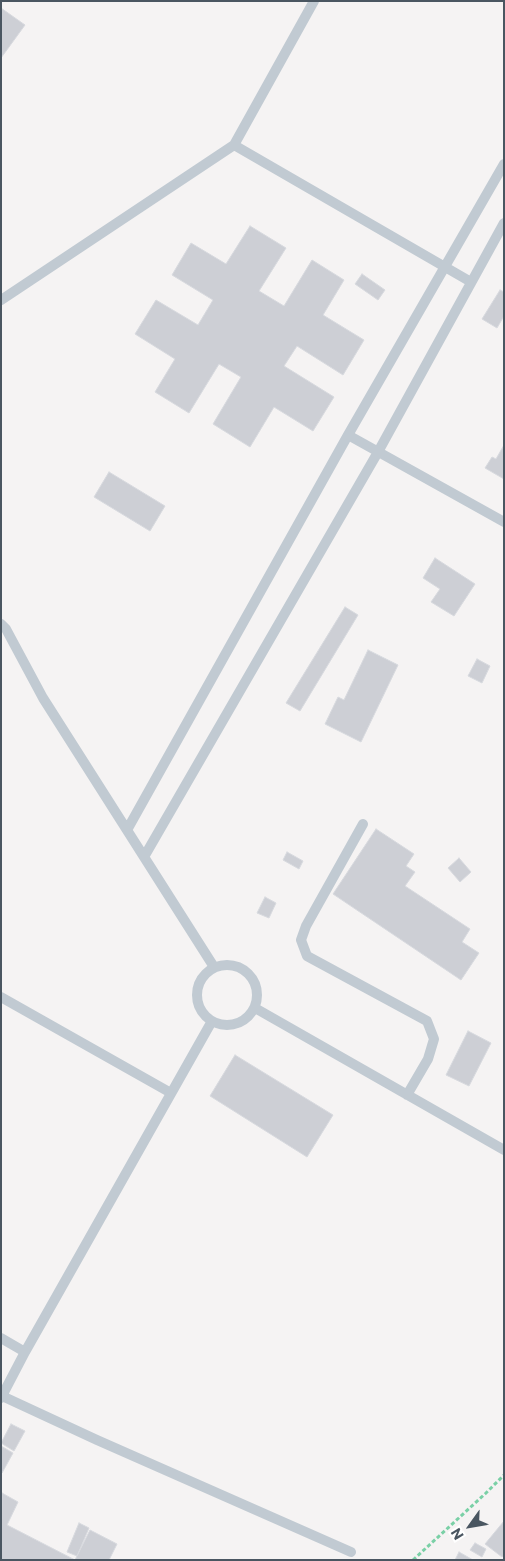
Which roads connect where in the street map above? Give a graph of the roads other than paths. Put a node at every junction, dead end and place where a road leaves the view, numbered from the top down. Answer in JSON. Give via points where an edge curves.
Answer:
{"nodes":[{"id":1,"x":314,"y":1,"type":"edge"},
{"id":2,"x":234,"y":145,"type":"junction"},
{"id":3,"x":504,"y":164,"type":"edge"},
{"id":4,"x":504,"y":223,"type":"edge"},
{"id":5,"x":446,"y":266,"type":"junction"},
{"id":6,"x":471,"y":282,"type":"junction"},
{"id":7,"x":1,"y":300,"type":"edge"},
{"id":8,"x":348,"y":435,"type":"junction"},
{"id":9,"x":378,"y":452,"type":"junction"},
{"id":10,"x":504,"y":522,"type":"edge"},
{"id":11,"x":1,"y":624,"type":"edge"},
{"id":12,"x":363,"y":824,"type":"dead end"},
{"id":13,"x":127,"y":830,"type":"junction"},
{"id":14,"x":144,"y":857,"type":"junction"},
{"id":15,"x":214,"y":967,"type":"junction"},
{"id":16,"x":1,"y":997,"type":"edge"},
{"id":17,"x":255,"y":1008,"type":"junction"},
{"id":18,"x":212,"y":1021,"type":"junction"},
{"id":19,"x":171,"y":1093,"type":"junction"},
{"id":20,"x":407,"y":1095,"type":"junction"},
{"id":21,"x":504,"y":1150,"type":"edge"},
{"id":22,"x":1,"y":1338,"type":"edge"},
{"id":23,"x":25,"y":1352,"type":"junction"},
{"id":24,"x":2,"y":1397,"type":"edge"},
{"id":25,"x":352,"y":1552,"type":"dead end"}],
"edges":[{"from":1,"to":2,"type":"lane"},
{"from":2,"to":5,"type":"lane"},
{"from":2,"to":7,"type":"lane"},
{"from":3,"to":5,"type":"lane"},
{"from":4,"to":6,"type":"lane"},
{"from":5,"to":6,"type":"lane"},
{"from":5,"to":8,"type":"lane"},
{"from":6,"to":9,"type":"lane"},
{"from":8,"to":9,"type":"lane"},
{"from":8,"to":13,"type":"lane"},
{"from":9,"to":10,"type":"lane"},
{"from":9,"to":14,"type":"lane"},
{"from":11,"to":13,"type":"lane","via":[[43,698]]},
{"from":12,"to":20,"type":"lane","via":[[300,940],[308,956],[427,1021],[434,1039],[428,1060]]},
{"from":13,"to":14,"type":"lane"},
{"from":14,"to":15,"type":"lane"},
{"from":15,"to":17,"type":"lane","via":[[232,965],[248,973],[257,989]]},
{"from":15,"to":18,"type":"lane","via":[[206,973],[197,989],[200,1007]]},
{"from":16,"to":19,"type":"lane"},
{"from":17,"to":18,"type":"lane","via":[[250,1016],[232,1025]]},
{"from":17,"to":20,"type":"lane"},
{"from":18,"to":19,"type":"lane"},
{"from":19,"to":23,"type":"lane"},
{"from":20,"to":21,"type":"lane"},
{"from":22,"to":23,"type":"lane"},
{"from":23,"to":24,"type":"lane"},
{"from":24,"to":25,"type":"lane"}]}
